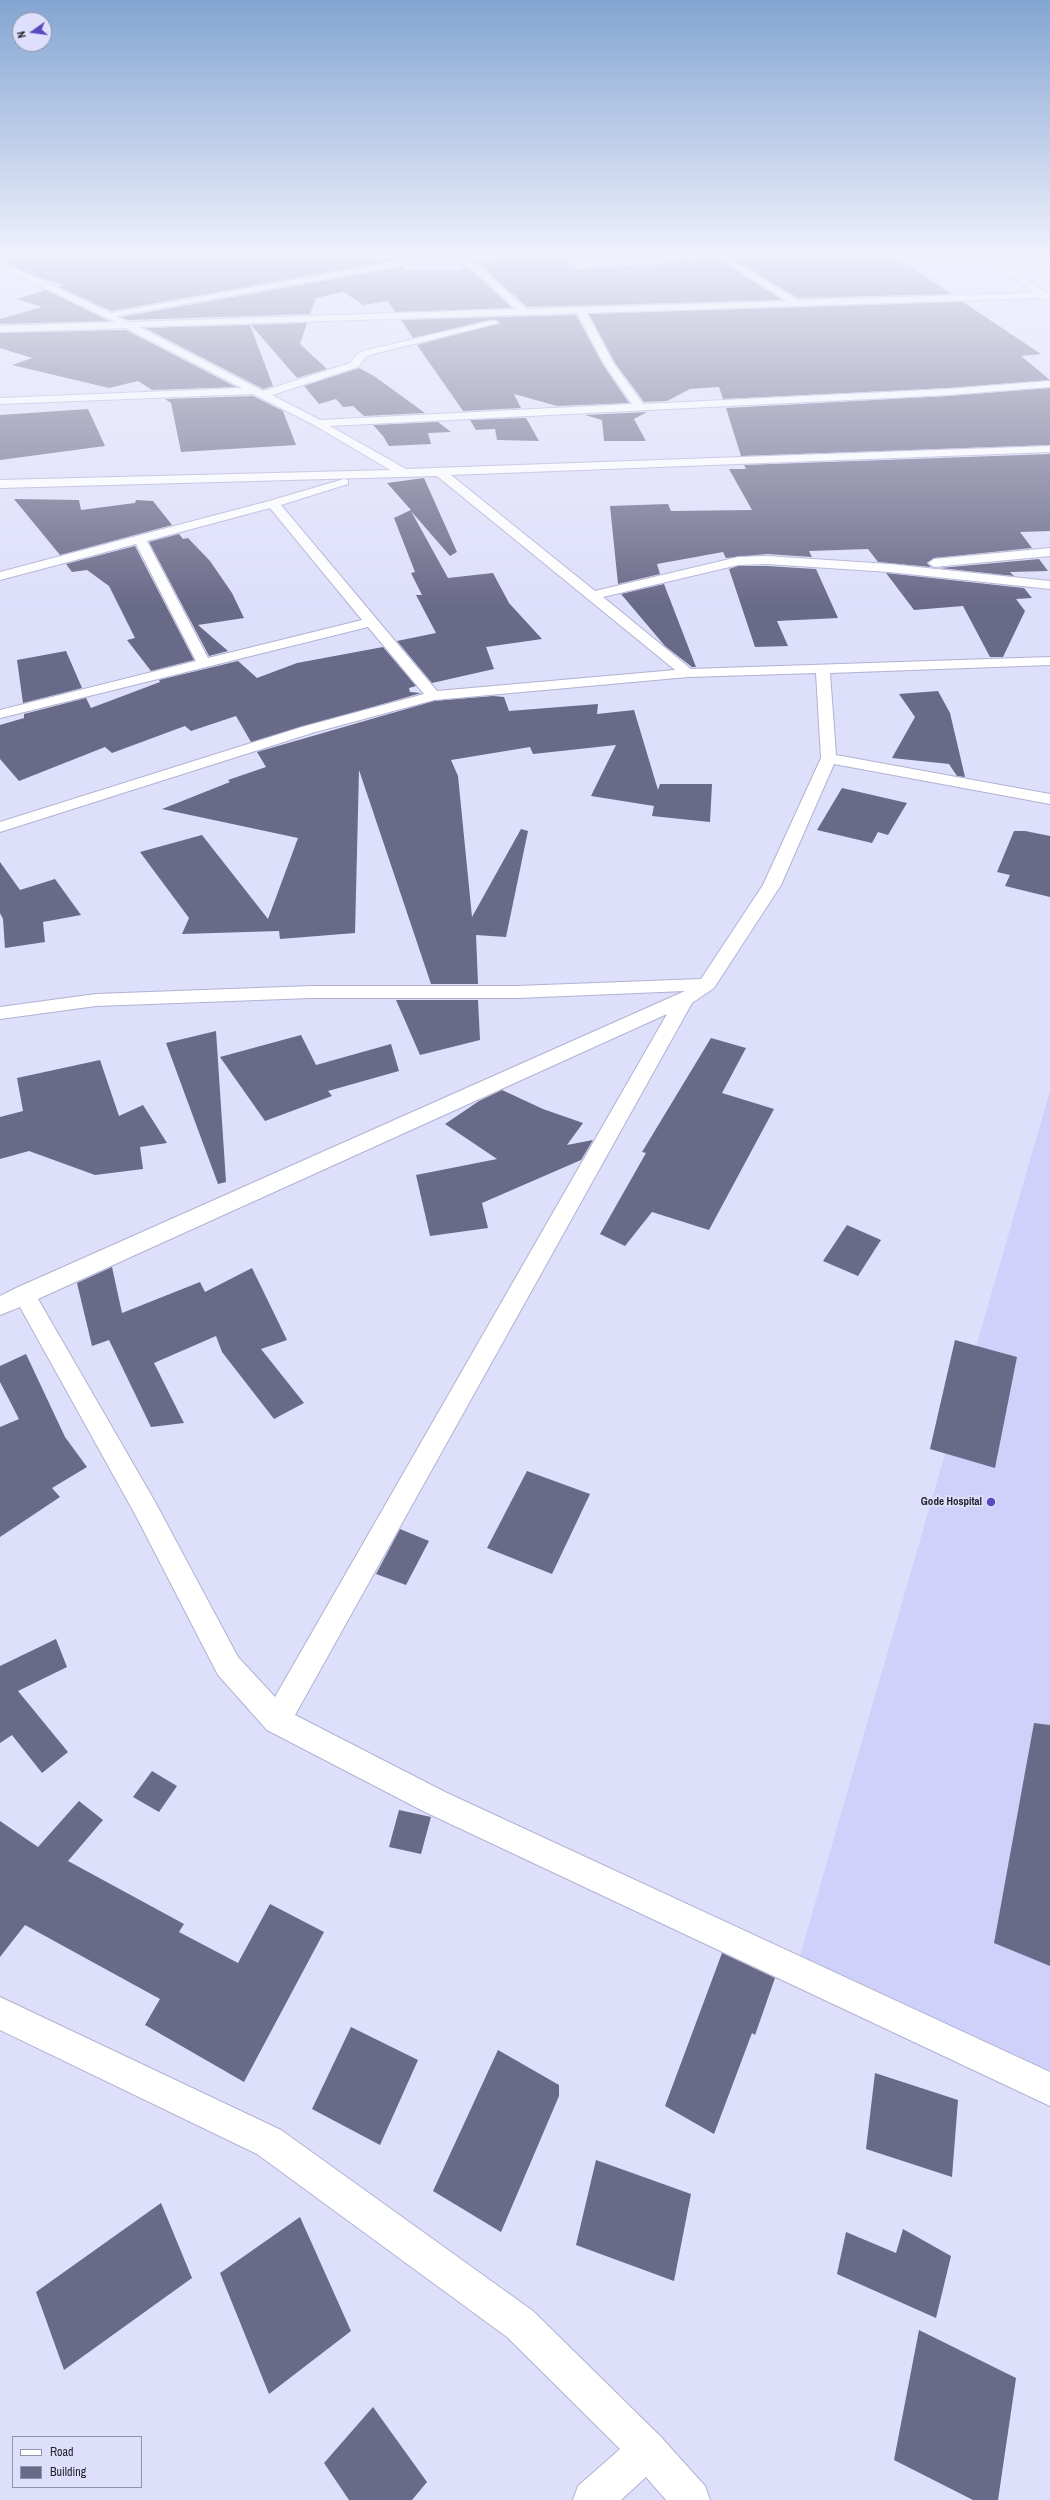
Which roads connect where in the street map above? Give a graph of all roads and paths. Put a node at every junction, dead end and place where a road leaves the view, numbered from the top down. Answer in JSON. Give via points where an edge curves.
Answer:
{"nodes":[{"id":1,"x":222,"y":375,"type":"edge"},
{"id":2,"x":321,"y":375,"type":"edge"},
{"id":3,"x":617,"y":375,"type":"edge"},
{"id":4,"x":1050,"y":384,"type":"edge"},
{"id":5,"x":257,"y":393,"type":"junction"},
{"id":6,"x":0,"y":401,"type":"edge"},
{"id":7,"x":639,"y":406,"type":"junction"},
{"id":8,"x":318,"y":422,"type":"junction"},
{"id":9,"x":1050,"y":449,"type":"edge"},
{"id":10,"x":402,"y":472,"type":"junction"},
{"id":11,"x":440,"y":472,"type":"junction"},
{"id":12,"x":370,"y":474,"type":"junction"},
{"id":13,"x":0,"y":484,"type":"edge"},
{"id":14,"x":272,"y":504,"type":"junction"},
{"id":15,"x":139,"y":538,"type":"junction"},
{"id":16,"x":1050,"y":552,"type":"edge"},
{"id":17,"x":889,"y":568,"type":"junction"},
{"id":18,"x":0,"y":576,"type":"edge"},
{"id":19,"x":1050,"y":586,"type":"edge"},
{"id":20,"x":592,"y":596,"type":"junction"},
{"id":21,"x":370,"y":622,"type":"junction"},
{"id":22,"x":1050,"y":661,"type":"edge"},
{"id":23,"x":203,"y":662,"type":"junction"},
{"id":24,"x":1015,"y":662,"type":"junction"},
{"id":25,"x":823,"y":669,"type":"junction"},
{"id":26,"x":1050,"y":671,"type":"edge"},
{"id":27,"x":688,"y":673,"type":"junction"},
{"id":28,"x":434,"y":696,"type":"junction"},
{"id":29,"x":0,"y":714,"type":"edge"},
{"id":30,"x":829,"y":758,"type":"junction"},
{"id":31,"x":1050,"y":799,"type":"edge"},
{"id":32,"x":0,"y":827,"type":"edge"},
{"id":33,"x":707,"y":984,"type":"junction"},
{"id":34,"x":685,"y":999,"type":"junction"},
{"id":35,"x":0,"y":1013,"type":"edge"},
{"id":36,"x":12,"y":1300,"type":"edge"},
{"id":37,"x":277,"y":1720,"type":"junction"},
{"id":38,"x":0,"y":2013,"type":"edge"},
{"id":39,"x":1050,"y":2089,"type":"edge"},
{"id":40,"x":648,"y":2450,"type":"junction"},
{"id":41,"x":592,"y":2500,"type":"edge"},
{"id":42,"x":690,"y":2500,"type":"edge"}],
"edges":[{"from":1,"to":5,"type":"street"},
{"from":2,"to":5,"type":"street"},
{"from":3,"to":7,"type":"street"},
{"from":4,"to":7,"type":"street","via":[[948,392]]},
{"from":5,"to":6,"type":"street"},
{"from":5,"to":8,"type":"street"},
{"from":7,"to":8,"type":"street"},
{"from":8,"to":10,"type":"street"},
{"from":9,"to":11,"type":"street"},
{"from":10,"to":11,"type":"street"},
{"from":10,"to":12,"type":"street"},
{"from":11,"to":20,"type":"street"},
{"from":12,"to":13,"type":"street"},
{"from":12,"to":14,"type":"street"},
{"from":14,"to":15,"type":"street"},
{"from":14,"to":21,"type":"street"},
{"from":15,"to":18,"type":"street"},
{"from":15,"to":23,"type":"street"},
{"from":16,"to":17,"type":"street"},
{"from":17,"to":19,"type":"street"},
{"from":17,"to":20,"type":"street","via":[[767,560],[738,561]]},
{"from":20,"to":27,"type":"street"},
{"from":21,"to":23,"type":"street"},
{"from":21,"to":28,"type":"street"},
{"from":22,"to":24,"type":"street"},
{"from":23,"to":29,"type":"street"},
{"from":24,"to":25,"type":"street"},
{"from":24,"to":26,"type":"street"},
{"from":25,"to":27,"type":"street"},
{"from":25,"to":30,"type":"street"},
{"from":27,"to":28,"type":"street"},
{"from":28,"to":32,"type":"street","via":[[307,730]]},
{"from":30,"to":31,"type":"street"},
{"from":30,"to":33,"type":"street","via":[[772,885]]},
{"from":33,"to":34,"type":"street"},
{"from":33,"to":35,"type":"street","via":[[517,992],[311,992],[104,1000]]},
{"from":34,"to":36,"type":"street"},
{"from":34,"to":37,"type":"street"},
{"from":36,"to":37,"type":"street","via":[[145,1508],[228,1666]]},
{"from":37,"to":39,"type":"street","via":[[435,1802]]},
{"from":38,"to":40,"type":"street","via":[[269,2142],[520,2324]]},
{"from":40,"to":41,"type":"street"},
{"from":40,"to":42,"type":"street"}]}
